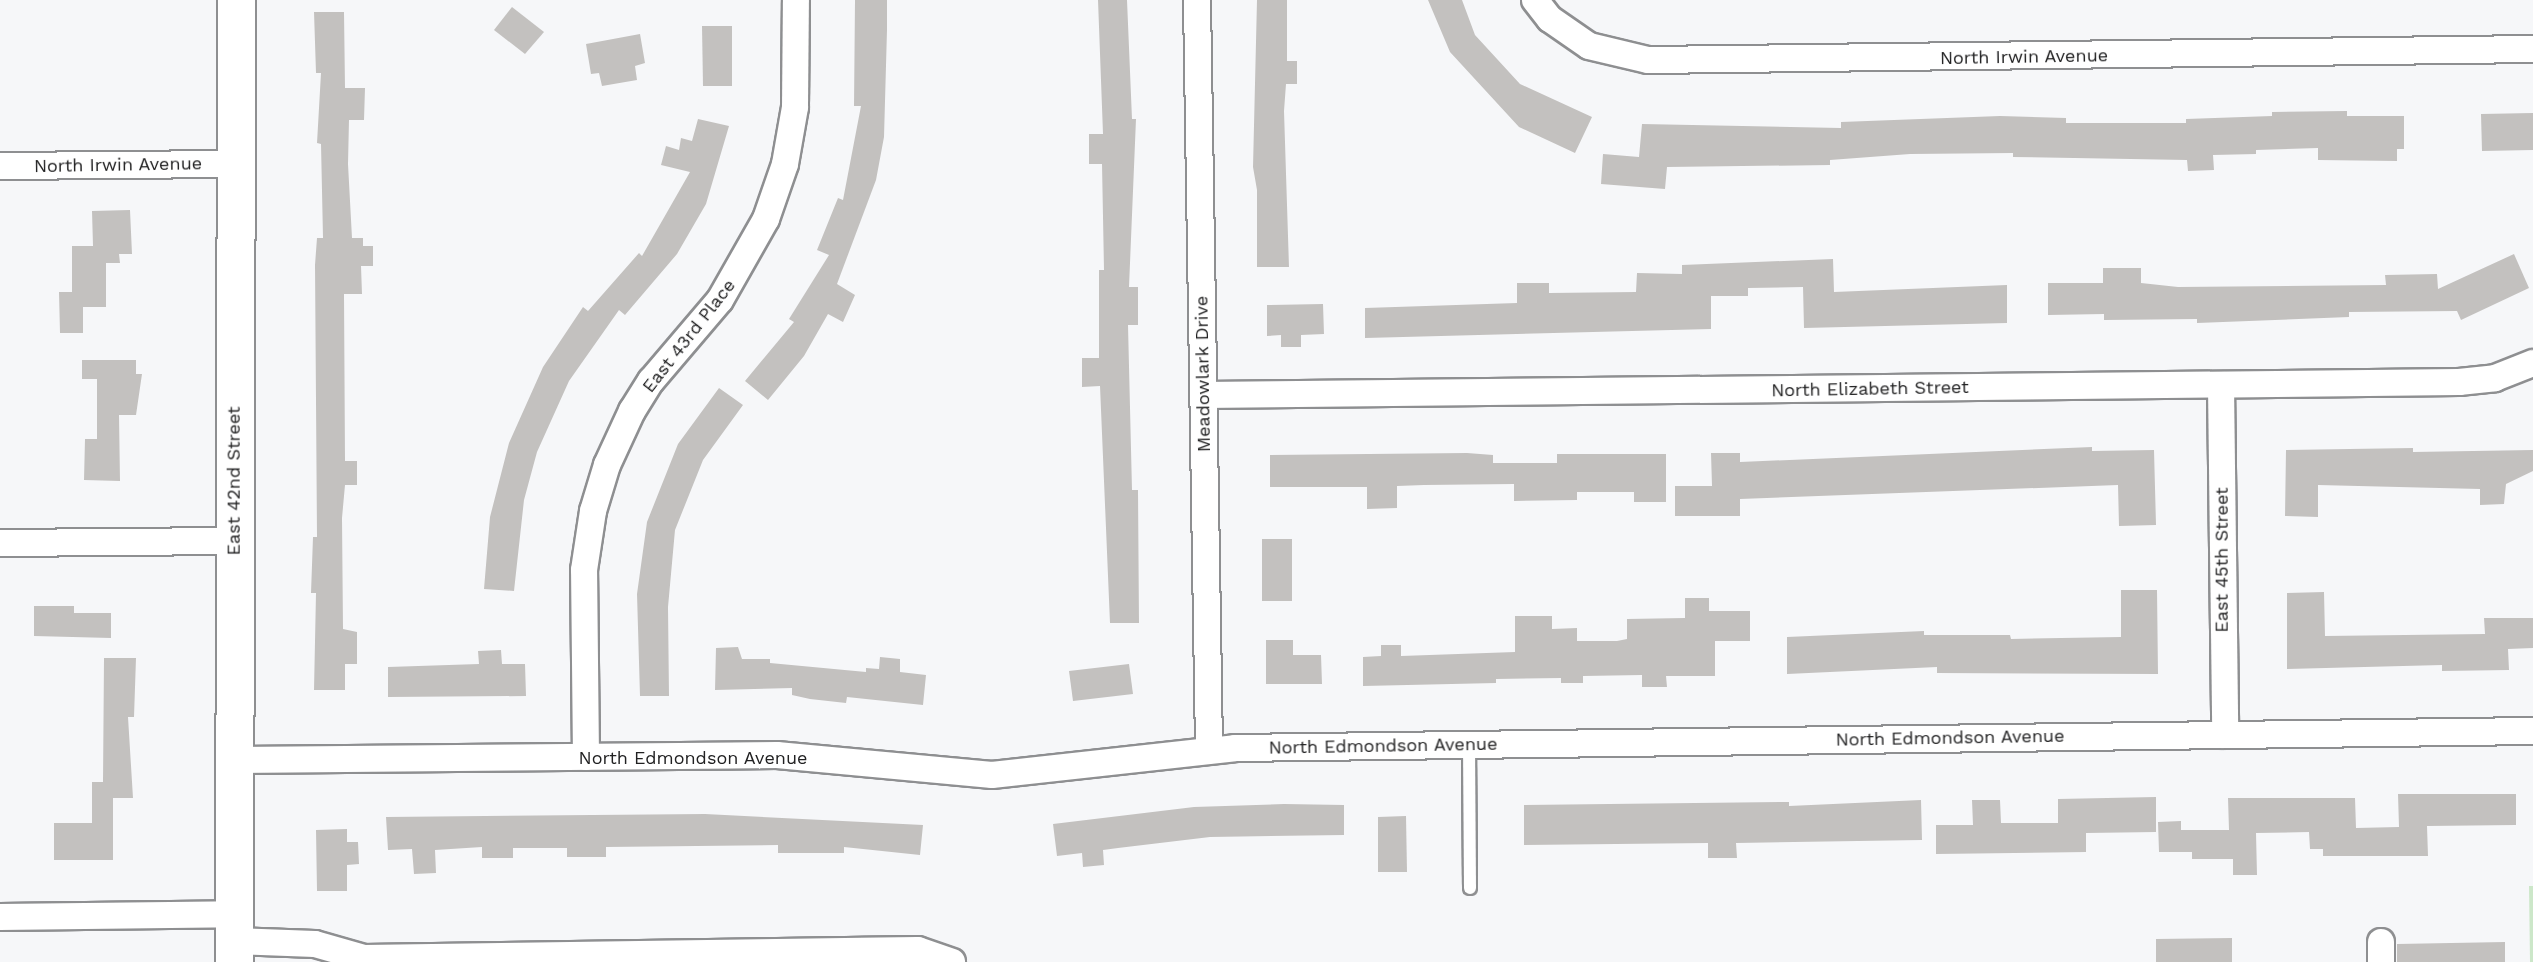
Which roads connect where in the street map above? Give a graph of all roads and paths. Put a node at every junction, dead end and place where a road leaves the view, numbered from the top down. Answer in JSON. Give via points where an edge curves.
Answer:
{"nodes":[{"id":1,"x":236,"y":0,"type":"edge"},
{"id":2,"x":796,"y":0,"type":"edge"},
{"id":3,"x":1197,"y":0,"type":"edge"},
{"id":4,"x":1535,"y":0,"type":"edge"},
{"id":5,"x":2533,"y":49,"type":"edge"},
{"id":6,"x":236,"y":164,"type":"junction"},
{"id":7,"x":0,"y":166,"type":"edge"},
{"id":8,"x":2533,"y":363,"type":"edge"},
{"id":9,"x":2221,"y":385,"type":"junction"},
{"id":10,"x":1203,"y":396,"type":"junction"},
{"id":11,"x":234,"y":541,"type":"junction"},
{"id":12,"x":0,"y":543,"type":"edge"},
{"id":13,"x":2533,"y":731,"type":"edge"},
{"id":14,"x":2225,"y":735,"type":"junction"},
{"id":15,"x":1469,"y":745,"type":"junction"},
{"id":16,"x":1209,"y":749,"type":"junction"},
{"id":17,"x":586,"y":757,"type":"junction"},
{"id":18,"x":236,"y":760,"type":"junction"},
{"id":19,"x":1471,"y":888,"type":"dead end"},
{"id":20,"x":0,"y":917,"type":"edge"},
{"id":21,"x":234,"y":939,"type":"edge"},
{"id":22,"x":335,"y":956,"type":"edge"},
{"id":23,"x":669,"y":958,"type":"edge"},
{"id":24,"x":952,"y":962,"type":"edge"}],
"edges":[{"from":1,"to":6,"type":"street","name":"East 42nd Street"},
{"from":2,"to":17,"type":"street","name":"East 43rd Place","via":[[795,107],[785,164],[766,219],[720,300],[650,381],[632,411],[593,511],[584,570]]},
{"from":3,"to":10,"type":"street","name":"Meadowlark Drive"},
{"from":4,"to":5,"type":"street","name":"North Irwin Avenue","via":[[1550,19],[1589,46],[1648,61]]},
{"from":6,"to":7,"type":"street","name":"North Irwin Avenue"},
{"from":6,"to":11,"type":"street","name":"East 42nd Street"},
{"from":8,"to":9,"type":"street","name":"North Elizabeth Street","via":[[2470,382]]},
{"from":9,"to":10,"type":"street","name":"North Elizabeth Street"},
{"from":9,"to":14,"type":"street","name":"East 45th Street"},
{"from":10,"to":16,"type":"street","name":"Meadowlark Drive"},
{"from":11,"to":12,"type":"street"},
{"from":11,"to":18,"type":"street","name":"East 42nd Street"},
{"from":13,"to":14,"type":"street","name":"North Edmondson Avenue"},
{"from":14,"to":15,"type":"street","name":"North Edmondson Avenue"},
{"from":15,"to":16,"type":"street","name":"North Edmondson Avenue"},
{"from":15,"to":19,"type":"lane"},
{"from":16,"to":17,"type":"street","name":"North Edmondson Avenue","via":[[992,775],[777,755]]},
{"from":17,"to":18,"type":"street","name":"North Edmondson Avenue"},
{"from":18,"to":21,"type":"street","name":"East 42nd Street"},
{"from":20,"to":21,"type":"street"},
{"from":21,"to":22,"type":"street","via":[[315,944]]},
{"from":22,"to":23,"type":"street"},
{"from":23,"to":24,"type":"street","via":[[918,950]]}]}
